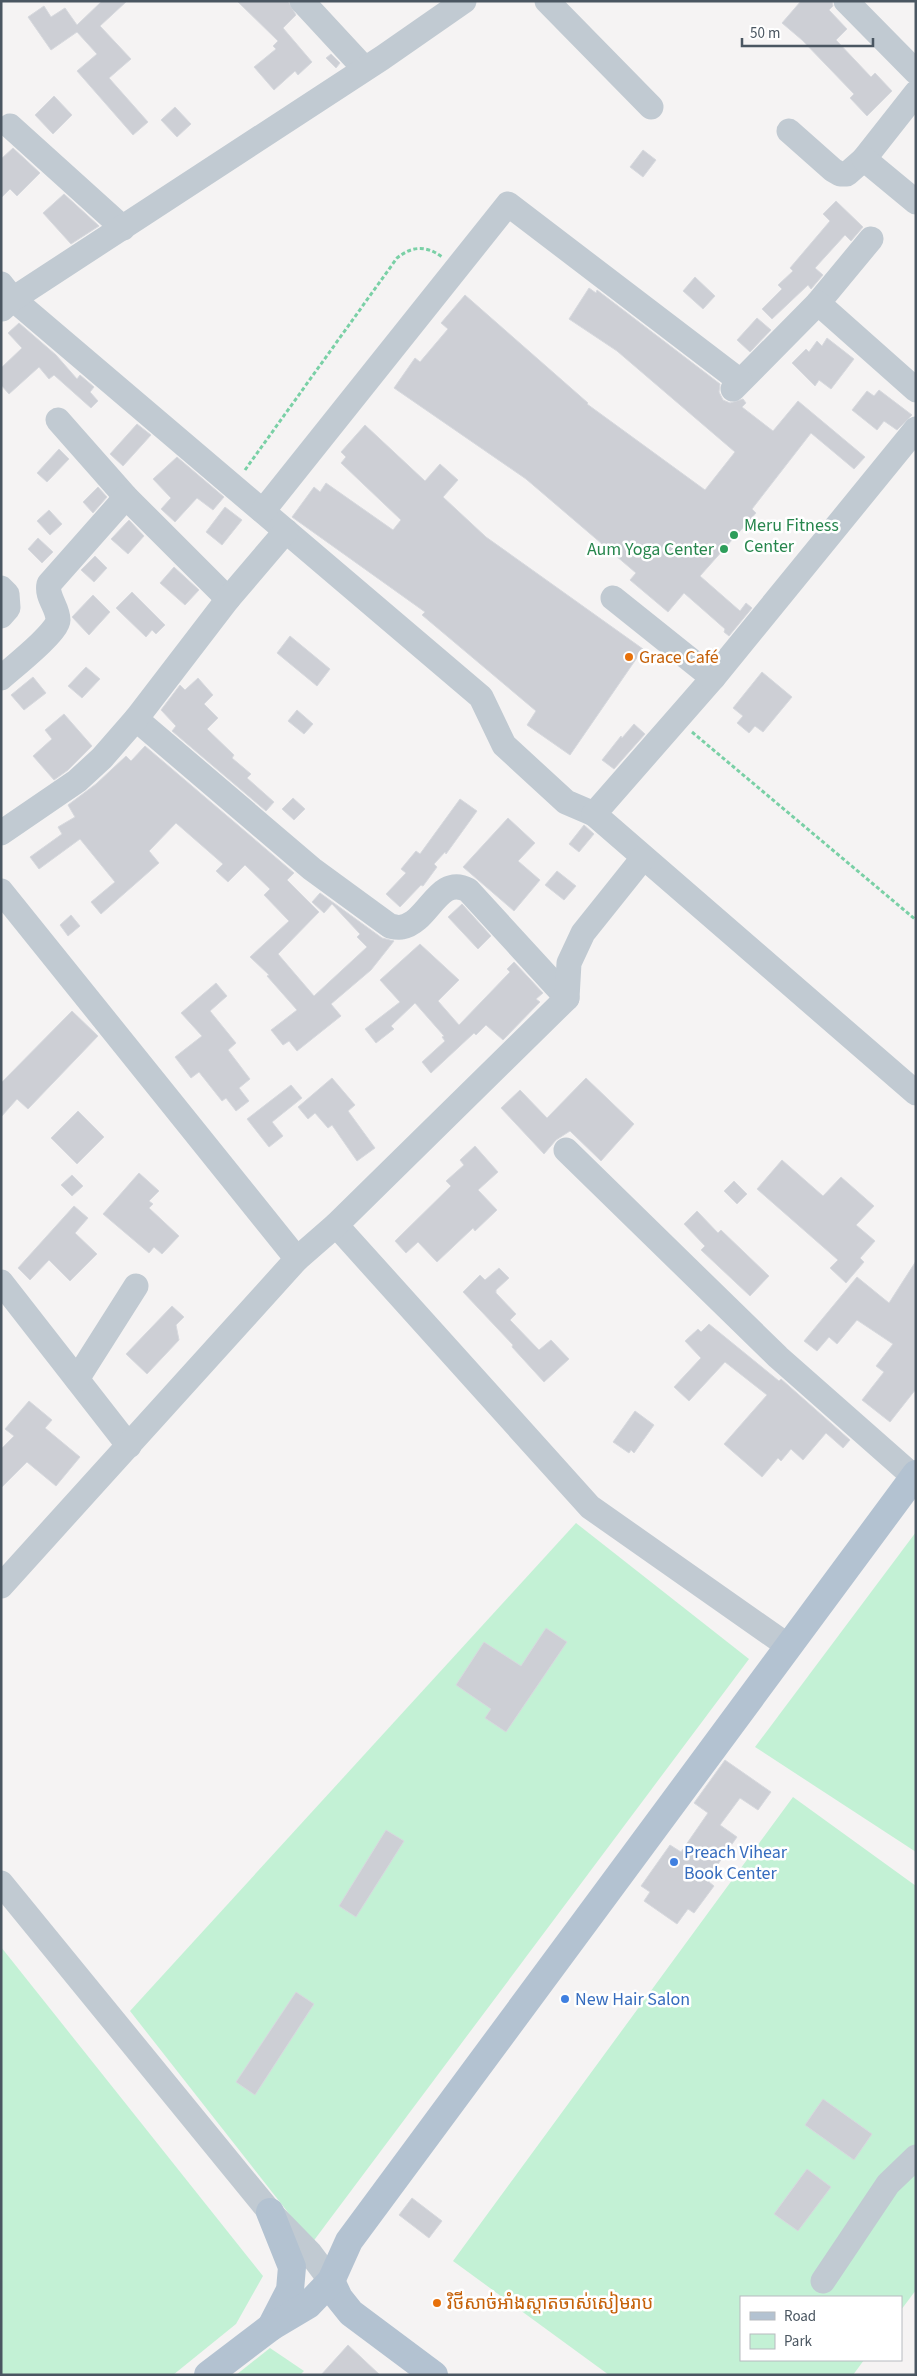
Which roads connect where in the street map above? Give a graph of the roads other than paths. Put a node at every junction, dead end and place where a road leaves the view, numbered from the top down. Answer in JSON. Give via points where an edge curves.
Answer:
{"nodes":[{"id":1,"x":302,"y":1,"type":"edge"},
{"id":2,"x":464,"y":1,"type":"edge"},
{"id":3,"x":547,"y":1,"type":"edge"},
{"id":4,"x":846,"y":1,"type":"edge"},
{"id":5,"x":364,"y":68,"type":"junction"},
{"id":6,"x":916,"y":72,"type":"edge"},
{"id":7,"x":916,"y":93,"type":"edge"},
{"id":8,"x":651,"y":107,"type":"dead end"},
{"id":9,"x":10,"y":126,"type":"dead end"},
{"id":10,"x":789,"y":131,"type":"dead end"},
{"id":11,"x":864,"y":159,"type":"junction"},
{"id":12,"x":916,"y":202,"type":"edge"},
{"id":13,"x":123,"y":228,"type":"junction"},
{"id":14,"x":871,"y":239,"type":"dead end"},
{"id":15,"x":5,"y":297,"type":"edge"},
{"id":16,"x":818,"y":303,"type":"junction"},
{"id":17,"x":916,"y":390,"type":"edge"},
{"id":18,"x":58,"y":420,"type":"dead end"},
{"id":19,"x":916,"y":428,"type":"edge"},
{"id":20,"x":126,"y":497,"type":"junction"},
{"id":21,"x":263,"y":511,"type":"junction"},
{"id":22,"x":286,"y":531,"type":"junction"},
{"id":23,"x":1,"y":588,"type":"edge"},
{"id":24,"x":613,"y":598,"type":"dead end"},
{"id":25,"x":228,"y":599,"type":"junction"},
{"id":26,"x":1,"y":616,"type":"edge"},
{"id":27,"x":1,"y":678,"type":"edge"},
{"id":28,"x":712,"y":678,"type":"junction"},
{"id":29,"x":136,"y":719,"type":"junction"},
{"id":30,"x":594,"y":814,"type":"junction"},
{"id":31,"x":1,"y":833,"type":"edge"},
{"id":32,"x":643,"y":858,"type":"junction"},
{"id":33,"x":1,"y":891,"type":"edge"},
{"id":34,"x":567,"y":998,"type":"junction"},
{"id":35,"x":916,"y":1093,"type":"edge"},
{"id":36,"x":566,"y":1150,"type":"dead end"},
{"id":37,"x":336,"y":1225,"type":"junction"},
{"id":38,"x":297,"y":1259,"type":"junction"},
{"id":39,"x":1,"y":1282,"type":"edge"},
{"id":40,"x":136,"y":1286,"type":"dead end"},
{"id":41,"x":77,"y":1379,"type":"junction"},
{"id":42,"x":129,"y":1446,"type":"junction"},
{"id":43,"x":915,"y":1475,"type":"edge"},
{"id":44,"x":3,"y":1580,"type":"edge"},
{"id":45,"x":788,"y":1646,"type":"junction"},
{"id":46,"x":1,"y":1883,"type":"edge"},
{"id":47,"x":916,"y":2157,"type":"edge"},
{"id":48,"x":270,"y":2212,"type":"junction"},
{"id":49,"x":331,"y":2281,"type":"junction"},
{"id":50,"x":823,"y":2281,"type":"dead end"},
{"id":51,"x":271,"y":2327,"type":"junction"},
{"id":52,"x":208,"y":2375,"type":"edge"},
{"id":53,"x":434,"y":2375,"type":"edge"}],
"edges":[{"from":1,"to":5,"type":"street"},
{"from":2,"to":5,"type":"street"},
{"from":3,"to":8,"type":"street"},
{"from":4,"to":6,"type":"street"},
{"from":5,"to":13,"type":"street"},
{"from":7,"to":11,"type":"street"},
{"from":9,"to":13,"type":"street"},
{"from":10,"to":11,"type":"street","via":[[840,174],[847,174]]},
{"from":11,"to":12,"type":"street"},
{"from":13,"to":15,"type":"street"},
{"from":14,"to":16,"type":"street"},
{"from":15,"to":21,"type":"street"},
{"from":16,"to":17,"type":"street"},
{"from":16,"to":21,"type":"street","via":[[737,385],[508,204]]},
{"from":18,"to":20,"type":"street"},
{"from":19,"to":28,"type":"street"},
{"from":20,"to":25,"type":"street"},
{"from":20,"to":27,"type":"street","via":[[49,584],[58,622],[56,626]]},
{"from":21,"to":22,"type":"street"},
{"from":22,"to":25,"type":"street"},
{"from":22,"to":30,"type":"street","via":[[481,697],[504,745],[566,802]]},
{"from":23,"to":26,"type":"street","via":[[7,594],[8,608]]},
{"from":24,"to":28,"type":"street"},
{"from":25,"to":29,"type":"street"},
{"from":28,"to":30,"type":"street"},
{"from":29,"to":31,"type":"street","via":[[77,782]]},
{"from":29,"to":34,"type":"street","via":[[312,869],[390,926],[402,927],[413,922],[448,887],[459,886],[468,890]]},
{"from":30,"to":32,"type":"street"},
{"from":32,"to":34,"type":"street","via":[[583,933],[569,963]]},
{"from":32,"to":35,"type":"street"},
{"from":33,"to":38,"type":"street"},
{"from":34,"to":37,"type":"street"},
{"from":36,"to":43,"type":"street","via":[[778,1357]]},
{"from":37,"to":38,"type":"street"},
{"from":37,"to":45,"type":"street","via":[[590,1507]]},
{"from":38,"to":42,"type":"street"},
{"from":39,"to":41,"type":"street"},
{"from":40,"to":41,"type":"street"},
{"from":41,"to":42,"type":"street"},
{"from":42,"to":44,"type":"street"},
{"from":43,"to":45,"type":"main road"},
{"from":45,"to":49,"type":"main road","via":[[349,2241]]},
{"from":46,"to":48,"type":"street"},
{"from":47,"to":50,"type":"street","via":[[888,2184]]},
{"from":48,"to":49,"type":"street","via":[[310,2253]]},
{"from":48,"to":51,"type":"main road","via":[[292,2267],[290,2290]]},
{"from":49,"to":51,"type":"main road","via":[[308,2305]]},
{"from":49,"to":53,"type":"main road","via":[[351,2313]]},
{"from":51,"to":52,"type":"main road"}]}
